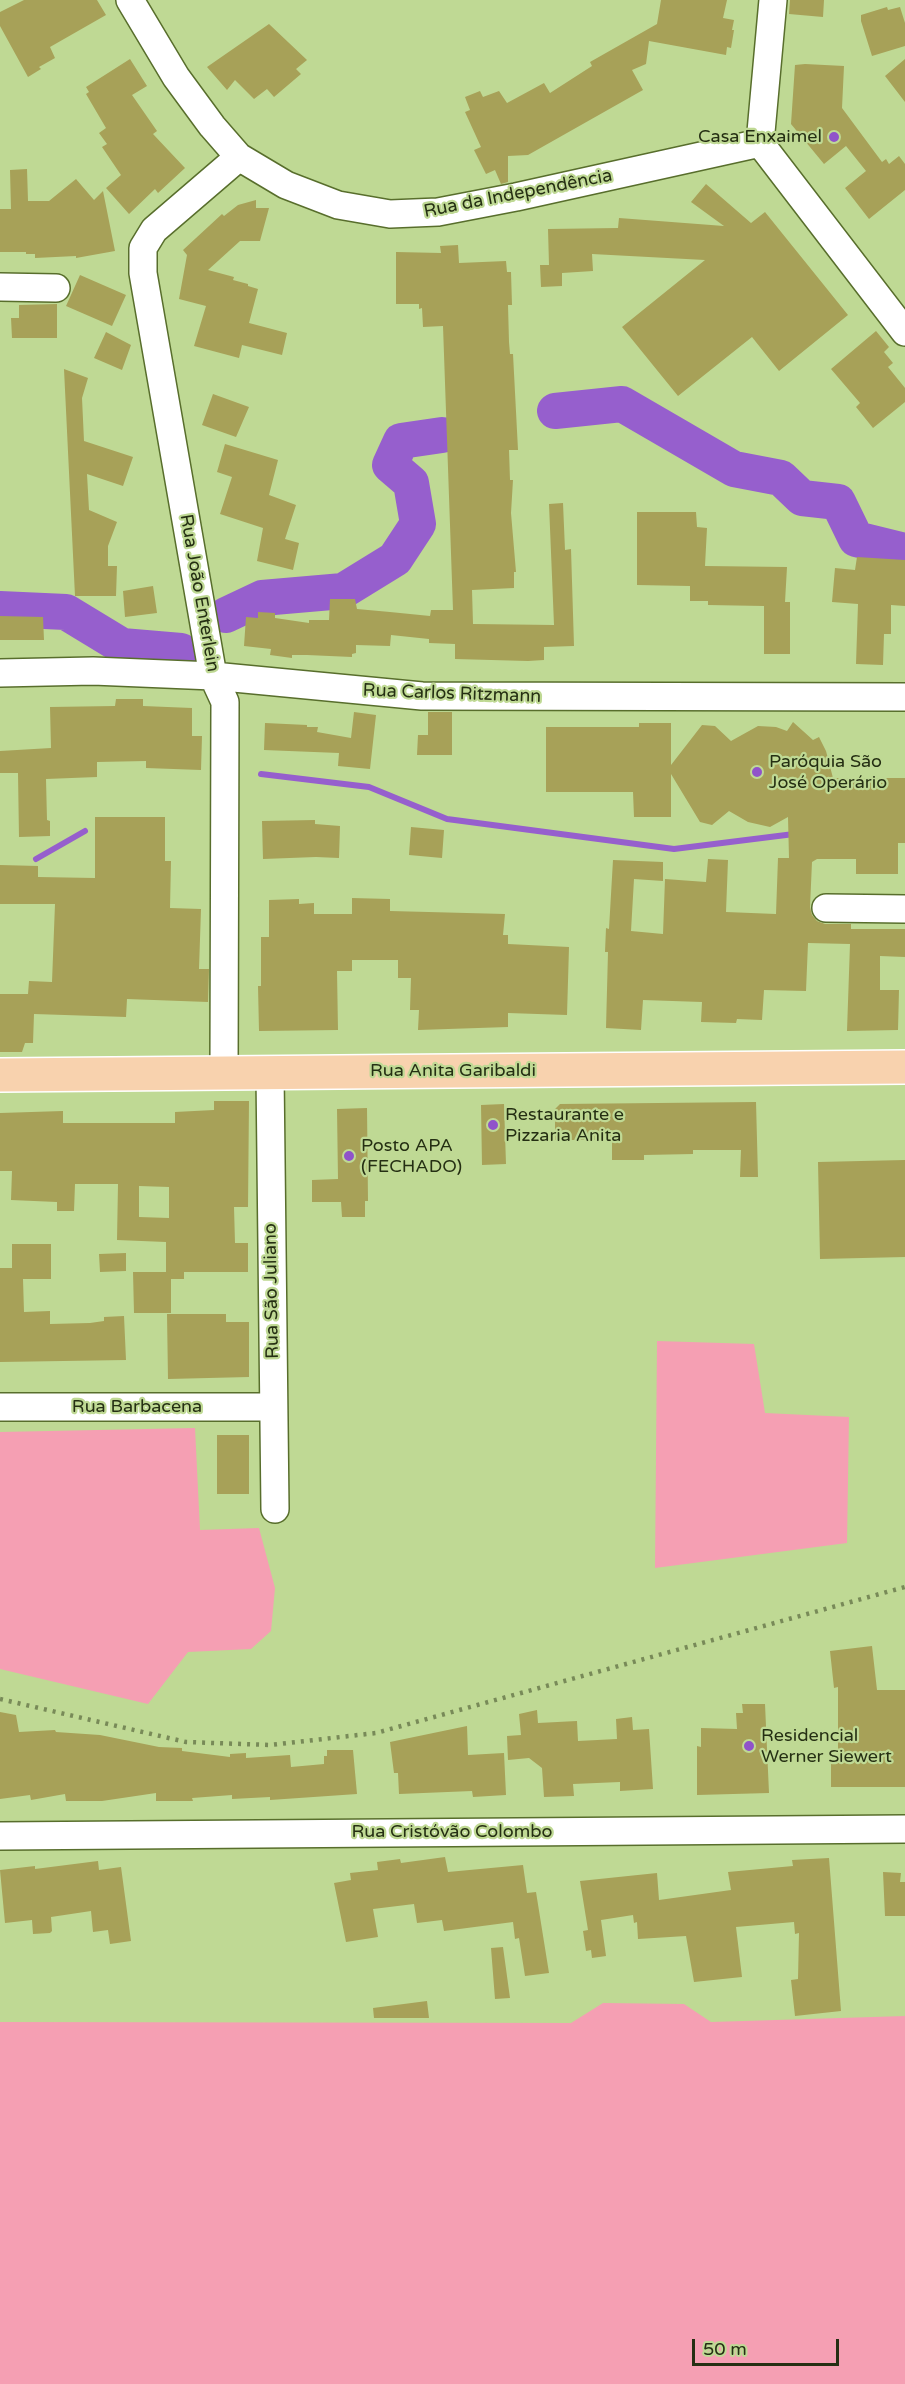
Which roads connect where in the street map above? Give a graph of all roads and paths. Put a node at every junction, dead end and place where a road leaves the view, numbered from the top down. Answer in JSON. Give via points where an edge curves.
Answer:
{"nodes":[{"id":1,"x":130,"y":0,"type":"edge"},
{"id":2,"x":773,"y":0,"type":"edge"},
{"id":3,"x":759,"y":143,"type":"junction"},
{"id":4,"x":239,"y":157,"type":"junction"},
{"id":5,"x":0,"y":287,"type":"edge"},
{"id":6,"x":56,"y":288,"type":"dead end"},
{"id":7,"x":905,"y":332,"type":"edge"},
{"id":8,"x":0,"y":673,"type":"edge"},
{"id":9,"x":213,"y":676,"type":"junction"},
{"id":10,"x":905,"y":697,"type":"edge"},
{"id":11,"x":826,"y":908,"type":"dead end"},
{"id":12,"x":905,"y":909,"type":"edge"},
{"id":13,"x":905,"y":1066,"type":"edge"},
{"id":14,"x":224,"y":1073,"type":"junction"},
{"id":15,"x":270,"y":1073,"type":"junction"},
{"id":16,"x":0,"y":1075,"type":"edge"},
{"id":17,"x":0,"y":1407,"type":"edge"},
{"id":18,"x":273,"y":1407,"type":"junction"},
{"id":19,"x":275,"y":1509,"type":"dead end"},
{"id":20,"x":905,"y":1828,"type":"edge"},
{"id":21,"x":0,"y":1836,"type":"edge"}],
"edges":[{"from":1,"to":4,"type":"street","name":"Rua da Independência","via":[[176,77]]},
{"from":2,"to":3,"type":"street"},
{"from":3,"to":4,"type":"street","name":"Rua da Independência","via":[[472,206],[390,214],[338,205],[286,185]]},
{"from":3,"to":7,"type":"street"},
{"from":4,"to":9,"type":"street","name":"Rua João Enterlein","via":[[154,230],[143,248],[143,273]]},
{"from":5,"to":6,"type":"street"},
{"from":8,"to":9,"type":"street","name":"Rua Carlos Ritzmann","via":[[93,671]]},
{"from":9,"to":10,"type":"street","name":"Rua Carlos Ritzmann","via":[[422,696]]},
{"from":9,"to":14,"type":"street","name":"Rua João Enterlein","via":[[225,702]]},
{"from":11,"to":12,"type":"street"},
{"from":13,"to":15,"type":"main road","name":"Rua Anita Garibaldi"},
{"from":14,"to":15,"type":"main road","name":"Rua Anita Garibaldi"},
{"from":14,"to":16,"type":"main road","name":"Rua Anita Garibaldi"},
{"from":15,"to":18,"type":"street","name":"Rua São Juliano"},
{"from":17,"to":18,"type":"street","name":"Rua Barbacena"},
{"from":18,"to":19,"type":"street","name":"Rua São Juliano"},
{"from":20,"to":21,"type":"street","name":"Rua Cristóvão Colombo"}]}
